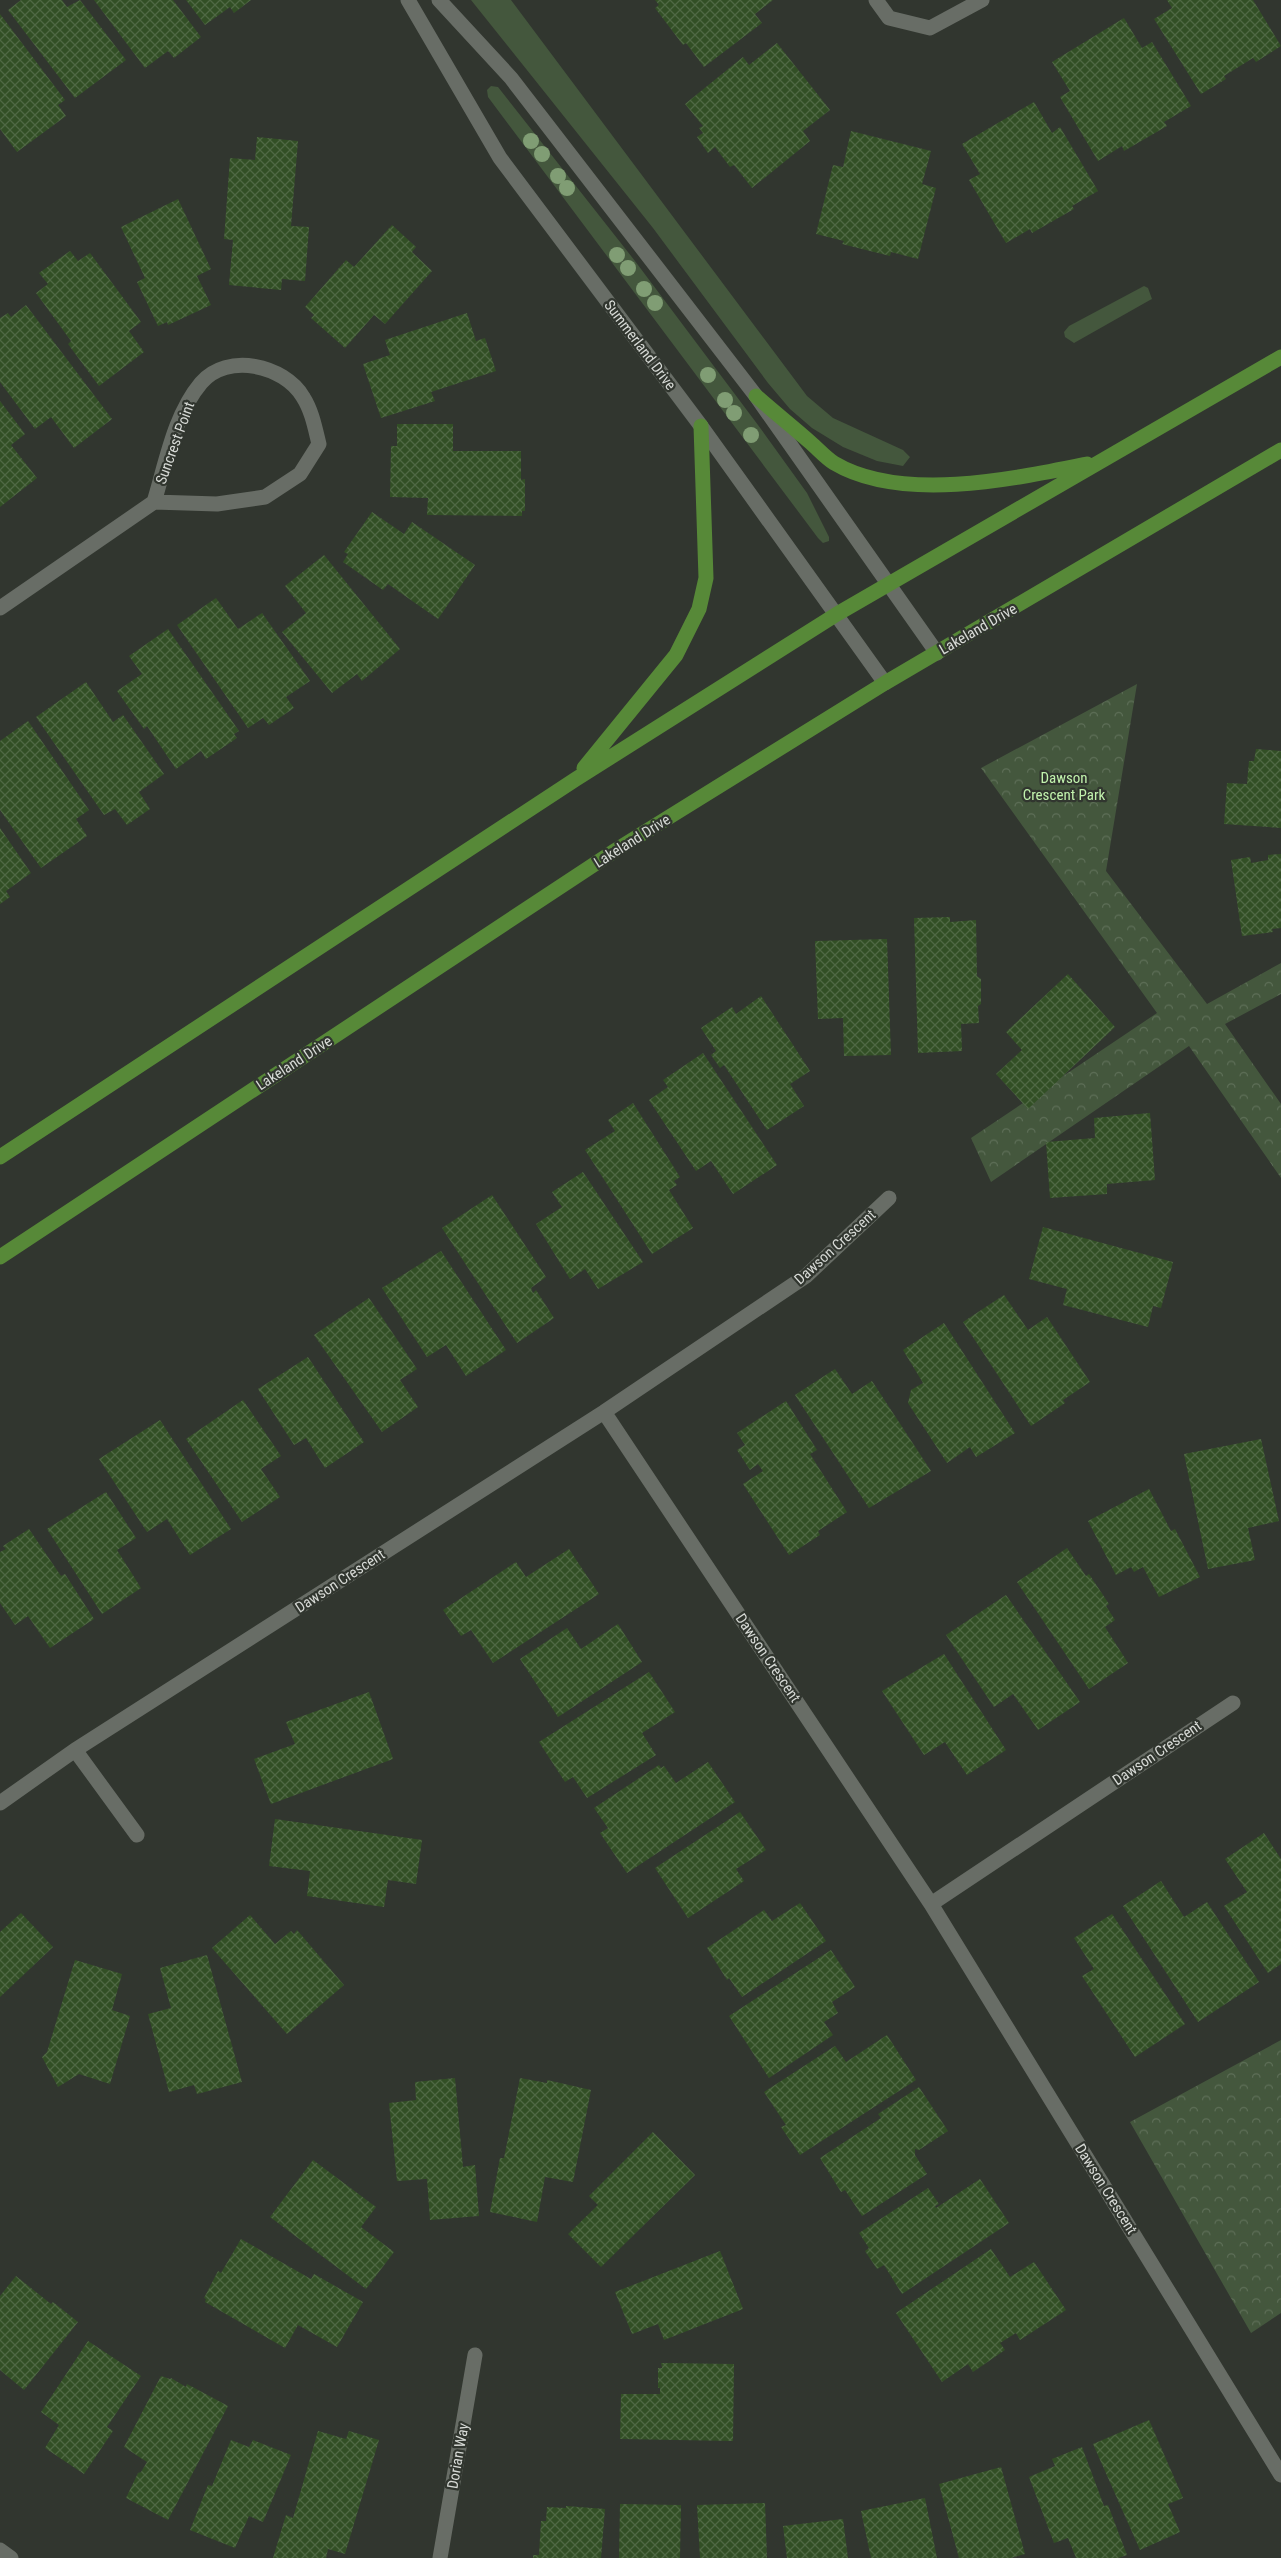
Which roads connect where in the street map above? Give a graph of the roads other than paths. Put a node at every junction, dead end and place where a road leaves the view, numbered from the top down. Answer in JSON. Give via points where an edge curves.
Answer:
{"nodes":[{"id":1,"x":408,"y":0,"type":"edge"},
{"id":2,"x":439,"y":0,"type":"edge"},
{"id":3,"x":876,"y":0,"type":"edge"},
{"id":4,"x":982,"y":0,"type":"edge"},
{"id":5,"x":1281,"y":357,"type":"edge"},
{"id":6,"x":756,"y":396,"type":"junction"},
{"id":7,"x":701,"y":426,"type":"junction"},
{"id":8,"x":1281,"y":450,"type":"edge"},
{"id":9,"x":1098,"y":461,"type":"junction"},
{"id":10,"x":154,"y":502,"type":"junction"},
{"id":11,"x":888,"y":584,"type":"junction"},
{"id":12,"x":0,"y":608,"type":"edge"},
{"id":13,"x":836,"y":614,"type":"junction"},
{"id":14,"x":937,"y":653,"type":"junction"},
{"id":15,"x":885,"y":683,"type":"junction"},
{"id":16,"x":576,"y":779,"type":"junction"},
{"id":17,"x":0,"y":1157,"type":"edge"},
{"id":18,"x":890,"y":1198,"type":"dead end"},
{"id":19,"x":0,"y":1257,"type":"edge"},
{"id":20,"x":604,"y":1412,"type":"junction"},
{"id":21,"x":1233,"y":1702,"type":"dead end"},
{"id":22,"x":75,"y":1750,"type":"junction"},
{"id":23,"x":0,"y":1804,"type":"edge"},
{"id":24,"x":137,"y":1835,"type":"dead end"},
{"id":25,"x":931,"y":1904,"type":"junction"},
{"id":26,"x":475,"y":2354,"type":"dead end"},
{"id":27,"x":1281,"y":2476,"type":"edge"},
{"id":28,"x":0,"y":2550,"type":"edge"},
{"id":29,"x":11,"y":2558,"type":"edge"},
{"id":30,"x":440,"y":2558,"type":"edge"}],
"edges":[{"from":1,"to":7,"type":"street","name":"Summerland Drive","via":[[500,158]]},
{"from":2,"to":6,"type":"street","via":[[511,78]]},
{"from":3,"to":4,"type":"street","via":[[889,18],[930,28]]},
{"from":5,"to":9,"type":"main road"},
{"from":6,"to":9,"type":"main road","via":[[834,462],[868,478],[911,484],[966,484],[1028,476]]},
{"from":6,"to":11,"type":"street"},
{"from":7,"to":13,"type":"street","name":"Summerland Drive"},
{"from":7,"to":16,"type":"main road","via":[[706,578],[699,610],[676,655]]},
{"from":8,"to":14,"type":"main road","name":"Lakeland Drive"},
{"from":9,"to":11,"type":"main road"},
{"from":10,"to":10,"type":"street","name":"Suncrest Point","via":[[217,504],[266,497],[300,474],[319,444],[303,396],[281,375],[255,365],[226,367],[202,381],[186,405]]},
{"from":10,"to":12,"type":"street","name":"Suncrest Point"},
{"from":11,"to":13,"type":"main road"},
{"from":11,"to":14,"type":"street"},
{"from":13,"to":15,"type":"street","name":"Summerland Drive"},
{"from":13,"to":16,"type":"main road"},
{"from":14,"to":15,"type":"main road","name":"Lakeland Drive"},
{"from":15,"to":19,"type":"main road","name":"Lakeland Drive","via":[[616,850]]},
{"from":16,"to":17,"type":"main road"},
{"from":18,"to":20,"type":"street","name":"Dawson Crescent","via":[[806,1276]]},
{"from":20,"to":22,"type":"street","name":"Dawson Crescent"},
{"from":20,"to":25,"type":"street","name":"Dawson Crescent"},
{"from":21,"to":25,"type":"street","name":"Dawson Crescent"},
{"from":22,"to":23,"type":"street","name":"Dawson Crescent"},
{"from":22,"to":24,"type":"street"},
{"from":25,"to":27,"type":"street","name":"Dawson Crescent"},
{"from":26,"to":30,"type":"street","name":"Dorian Way"},
{"from":28,"to":29,"type":"street"}]}
